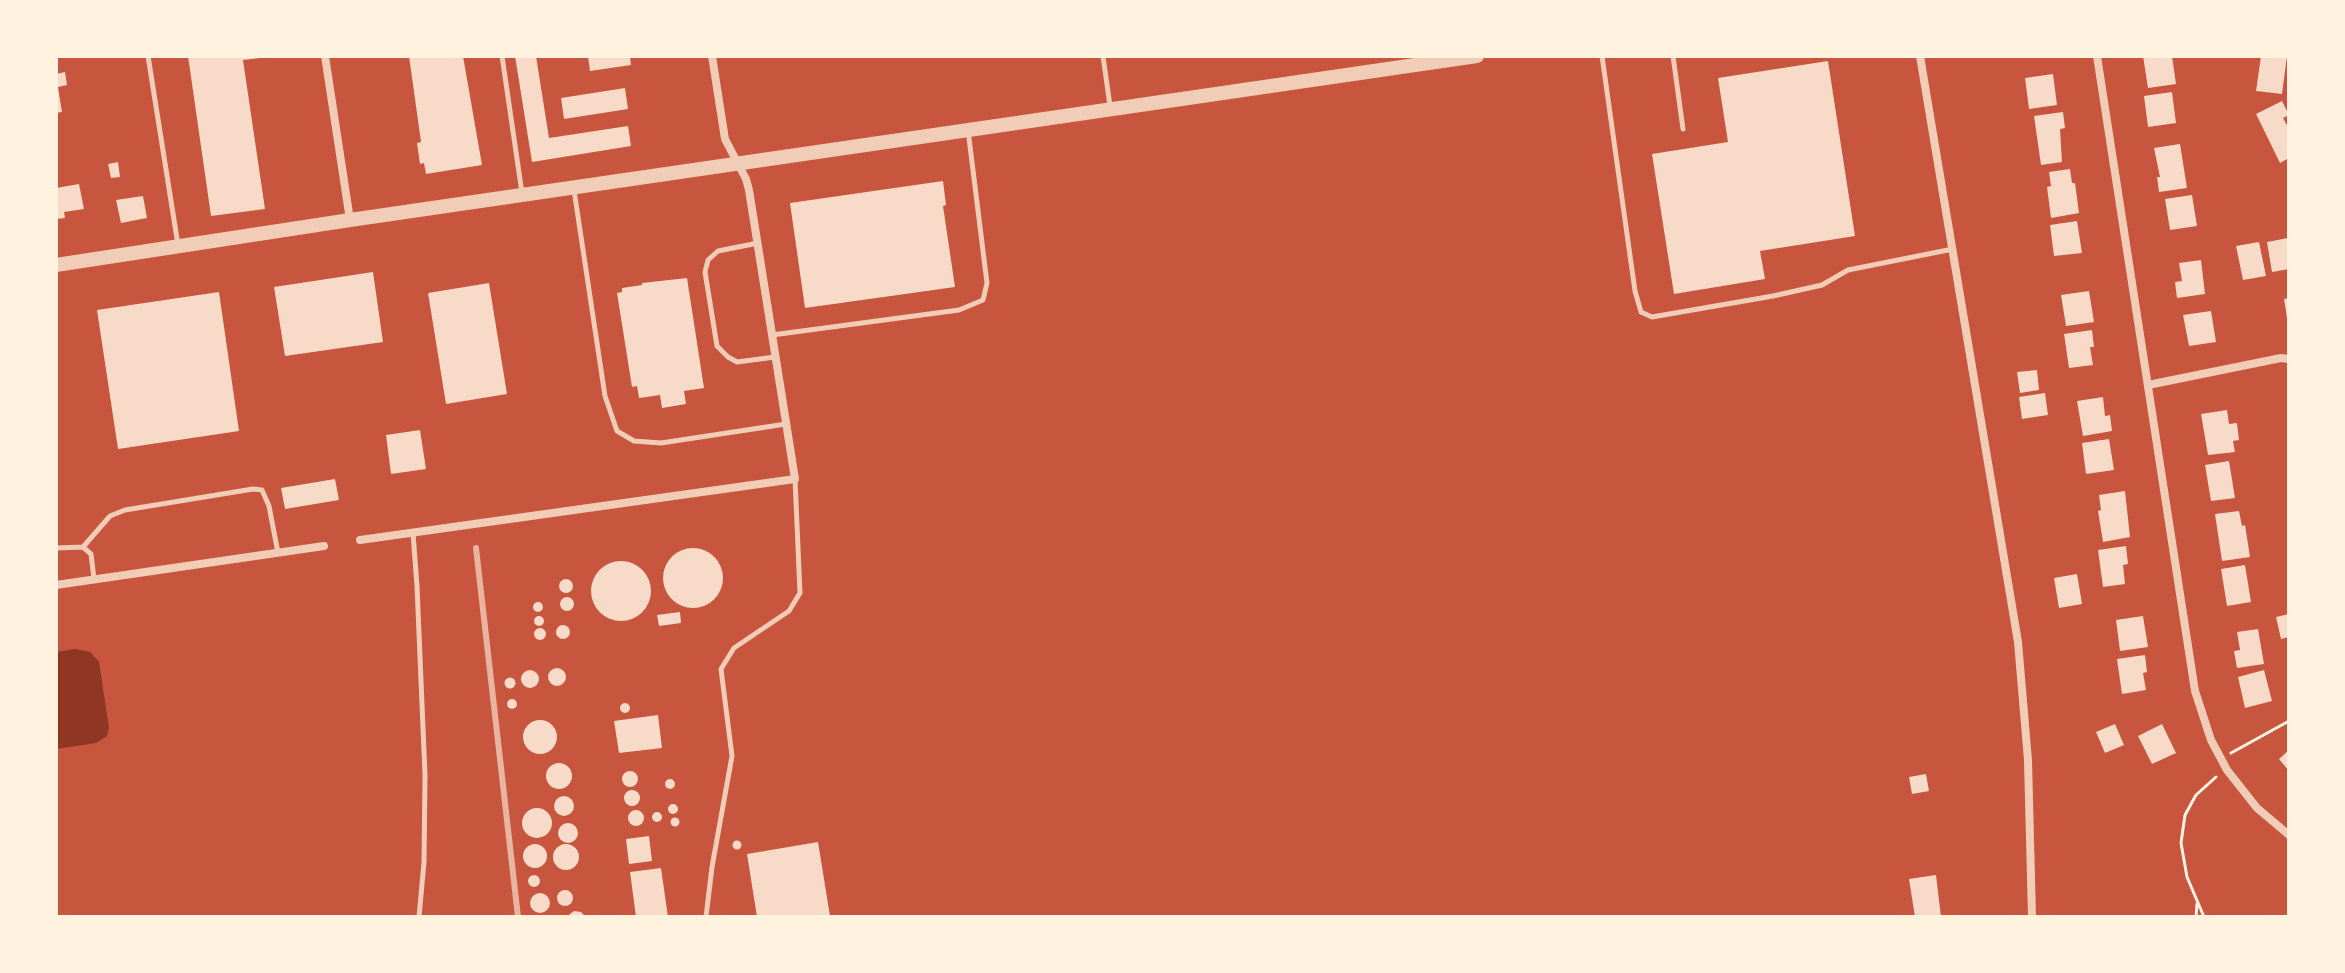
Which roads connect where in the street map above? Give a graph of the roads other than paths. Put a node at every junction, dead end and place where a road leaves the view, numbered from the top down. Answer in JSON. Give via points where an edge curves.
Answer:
{"nodes":[{"id":1,"x":148,"y":56,"type":"edge"},
{"id":2,"x":325,"y":56,"type":"edge"},
{"id":3,"x":502,"y":56,"type":"edge"},
{"id":4,"x":712,"y":56,"type":"edge"},
{"id":5,"x":1103,"y":56,"type":"edge"},
{"id":6,"x":1477,"y":56,"type":"edge"},
{"id":7,"x":1602,"y":56,"type":"edge"},
{"id":8,"x":1673,"y":56,"type":"edge"},
{"id":9,"x":1920,"y":56,"type":"edge"},
{"id":10,"x":2097,"y":56,"type":"edge"},
{"id":11,"x":1110,"y":108,"type":"junction"},
{"id":12,"x":968,"y":129,"type":"junction"},
{"id":13,"x":1683,"y":129,"type":"dead end"},
{"id":14,"x":737,"y":164,"type":"junction"},
{"id":15,"x":573,"y":187,"type":"junction"},
{"id":16,"x":523,"y":195,"type":"junction"},
{"id":17,"x":350,"y":220,"type":"junction"},
{"id":18,"x":758,"y":243,"type":"junction"},
{"id":19,"x":178,"y":246,"type":"junction"},
{"id":20,"x":1953,"y":249,"type":"junction"},
{"id":21,"x":56,"y":265,"type":"edge"},
{"id":22,"x":772,"y":335,"type":"junction"},
{"id":23,"x":776,"y":357,"type":"junction"},
{"id":24,"x":2289,"y":359,"type":"edge"},
{"id":25,"x":2148,"y":385,"type":"junction"},
{"id":26,"x":787,"y":424,"type":"junction"},
{"id":27,"x":795,"y":479,"type":"junction"},
{"id":28,"x":413,"y":533,"type":"junction"},
{"id":29,"x":360,"y":540,"type":"dead end"},
{"id":30,"x":324,"y":546,"type":"dead end"},
{"id":31,"x":83,"y":547,"type":"junction"},
{"id":32,"x":56,"y":548,"type":"edge"},
{"id":33,"x":278,"y":553,"type":"junction"},
{"id":34,"x":94,"y":579,"type":"junction"},
{"id":35,"x":56,"y":585,"type":"edge"},
{"id":36,"x":2289,"y":835,"type":"edge"},
{"id":37,"x":419,"y":917,"type":"edge"},
{"id":38,"x":706,"y":917,"type":"edge"},
{"id":39,"x":2032,"y":917,"type":"edge"}],
"edges":[{"from":1,"to":19,"type":"lane"},
{"from":2,"to":17,"type":"street"},
{"from":3,"to":16,"type":"lane"},
{"from":4,"to":14,"type":"street","via":[[725,139]]},
{"from":5,"to":11,"type":"lane"},
{"from":6,"to":11,"type":"street"},
{"from":7,"to":20,"type":"lane","via":[[1641,312],[1652,317],[1773,296],[1822,285],[1848,270]]},
{"from":8,"to":13,"type":"lane"},
{"from":9,"to":20,"type":"street"},
{"from":10,"to":25,"type":"street"},
{"from":11,"to":12,"type":"street"},
{"from":12,"to":14,"type":"street"},
{"from":12,"to":22,"type":"lane","via":[[987,283],[983,300],[959,310]]},
{"from":14,"to":15,"type":"street"},
{"from":14,"to":18,"type":"street","via":[[749,190]]},
{"from":15,"to":16,"type":"street"},
{"from":15,"to":26,"type":"lane","via":[[605,396],[617,431],[634,441],[661,443]]},
{"from":16,"to":17,"type":"street"},
{"from":17,"to":19,"type":"street"},
{"from":18,"to":22,"type":"street"},
{"from":18,"to":23,"type":"lane","via":[[718,251],[705,272],[717,346],[737,362]]},
{"from":19,"to":21,"type":"street"},
{"from":20,"to":39,"type":"street","via":[[2018,642]]},
{"from":22,"to":23,"type":"street"},
{"from":23,"to":26,"type":"street"},
{"from":24,"to":25,"type":"street"},
{"from":25,"to":36,"type":"street","via":[[2195,691],[2227,770],[2257,808]]},
{"from":26,"to":27,"type":"street"},
{"from":27,"to":28,"type":"street"},
{"from":27,"to":38,"type":"lane","via":[[800,593],[789,611],[734,648],[721,669],[732,756]]},
{"from":28,"to":29,"type":"street"},
{"from":28,"to":37,"type":"lane","via":[[425,775]]},
{"from":30,"to":33,"type":"street"},
{"from":31,"to":32,"type":"lane"},
{"from":31,"to":33,"type":"lane","via":[[110,516],[125,510],[253,489],[262,490],[269,506]]},
{"from":31,"to":34,"type":"lane","via":[[91,554]]},
{"from":33,"to":34,"type":"street"},
{"from":34,"to":35,"type":"street"}]}
